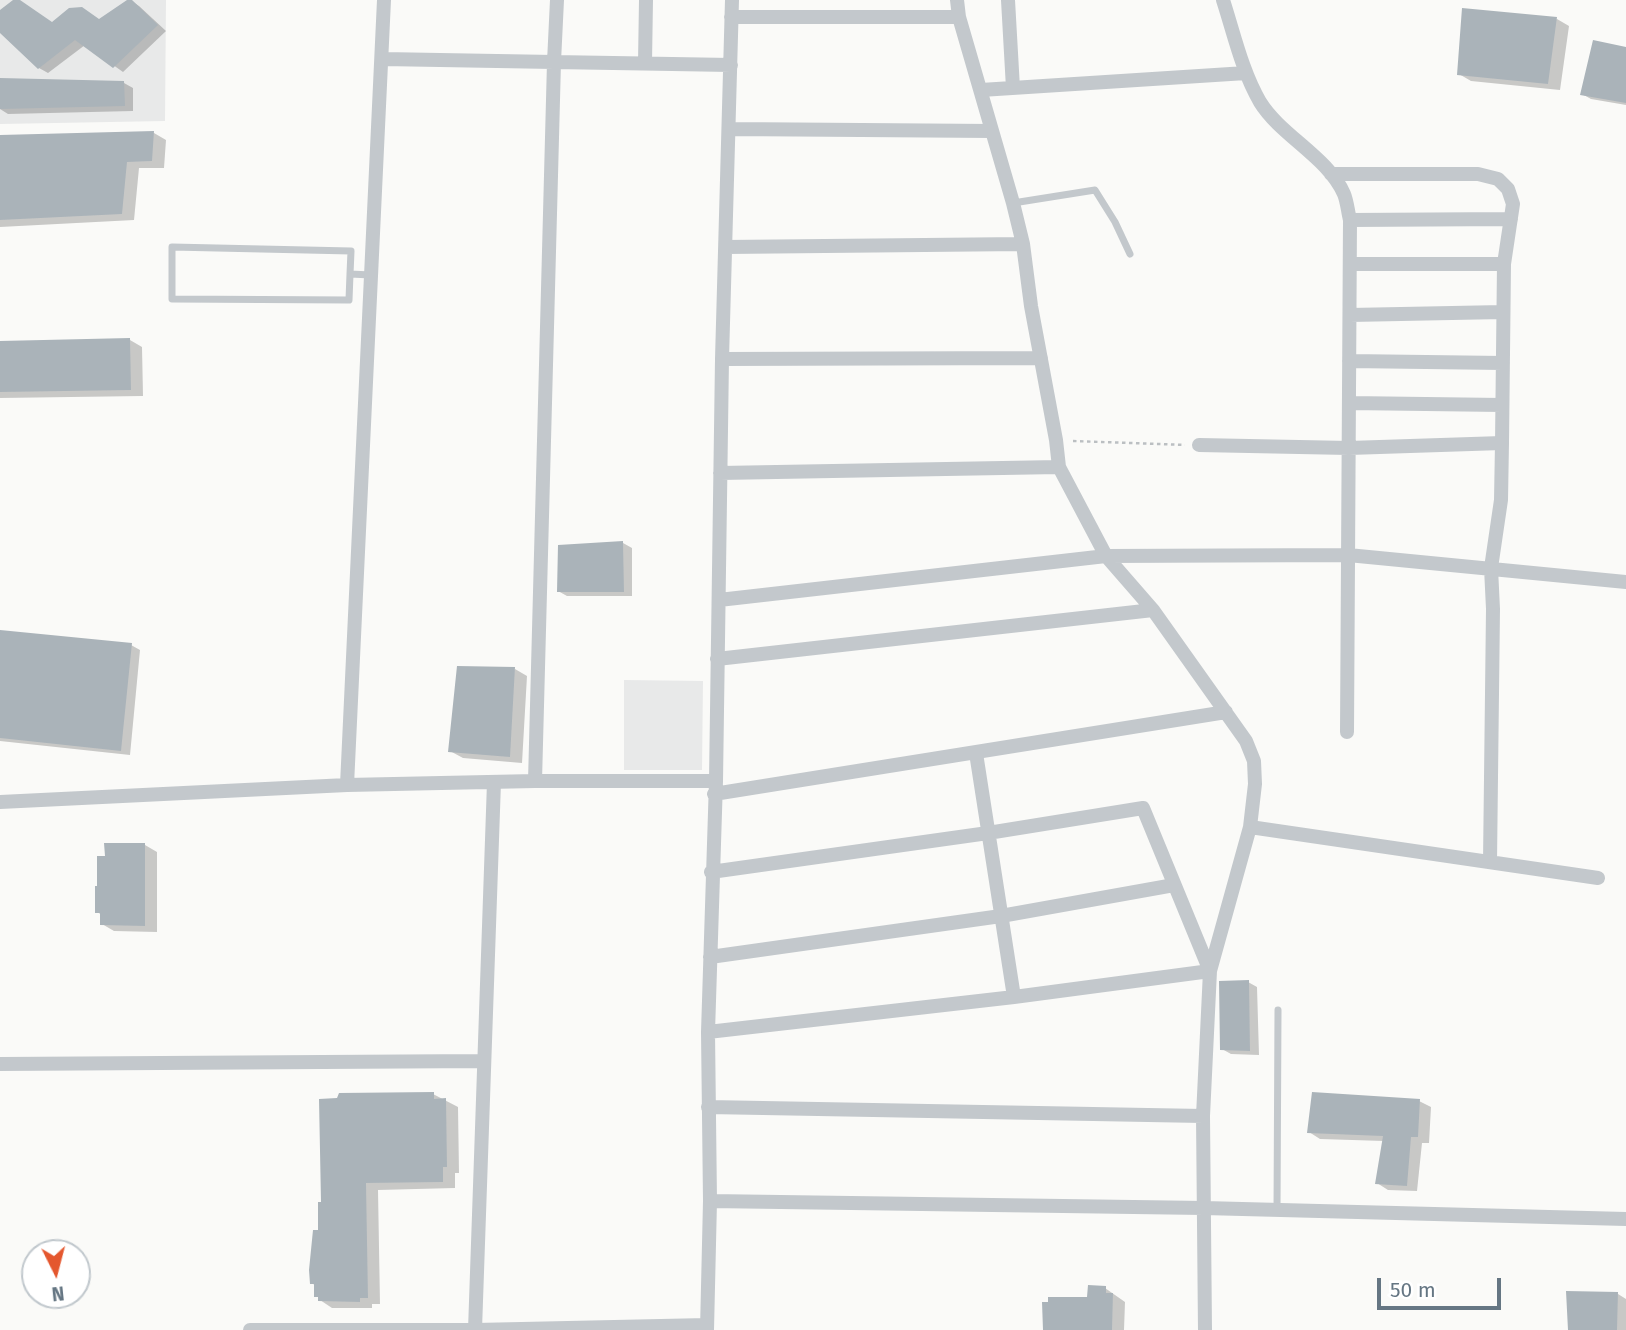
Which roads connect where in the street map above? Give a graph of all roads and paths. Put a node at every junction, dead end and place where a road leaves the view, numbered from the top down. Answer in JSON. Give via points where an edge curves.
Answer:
{"nodes":[{"id":1,"x":384,"y":0,"type":"edge"},
{"id":2,"x":557,"y":0,"type":"edge"},
{"id":3,"x":646,"y":0,"type":"edge"},
{"id":4,"x":732,"y":0,"type":"edge"},
{"id":5,"x":957,"y":0,"type":"edge"},
{"id":6,"x":1008,"y":0,"type":"edge"},
{"id":7,"x":1223,"y":0,"type":"edge"},
{"id":8,"x":731,"y":17,"type":"junction"},
{"id":9,"x":959,"y":17,"type":"junction"},
{"id":10,"x":383,"y":60,"type":"junction"},
{"id":11,"x":554,"y":62,"type":"junction"},
{"id":12,"x":645,"y":63,"type":"junction"},
{"id":13,"x":731,"y":65,"type":"junction"},
{"id":14,"x":1246,"y":73,"type":"junction"},
{"id":15,"x":1013,"y":88,"type":"junction"},
{"id":16,"x":981,"y":90,"type":"junction"},
{"id":17,"x":730,"y":129,"type":"junction"},
{"id":18,"x":992,"y":131,"type":"junction"},
{"id":19,"x":1331,"y":174,"type":"junction"},
{"id":20,"x":1013,"y":203,"type":"junction"},
{"id":21,"x":1511,"y":219,"type":"junction"},
{"id":22,"x":1350,"y":220,"type":"junction"},
{"id":23,"x":1023,"y":244,"type":"junction"},
{"id":24,"x":726,"y":247,"type":"junction"},
{"id":25,"x":1130,"y":254,"type":"dead end"},
{"id":26,"x":1350,"y":264,"type":"junction"},
{"id":27,"x":1504,"y":264,"type":"junction"},
{"id":28,"x":350,"y":274,"type":"junction"},
{"id":29,"x":372,"y":275,"type":"junction"},
{"id":30,"x":1503,"y":312,"type":"junction"},
{"id":31,"x":1350,"y":315,"type":"junction"},
{"id":32,"x":1041,"y":358,"type":"junction"},
{"id":33,"x":722,"y":359,"type":"junction"},
{"id":34,"x":1349,"y":361,"type":"junction"},
{"id":35,"x":1503,"y":363,"type":"junction"},
{"id":36,"x":1349,"y":403,"type":"junction"},
{"id":37,"x":1502,"y":405,"type":"junction"},
{"id":38,"x":1056,"y":440,"type":"junction"},
{"id":39,"x":1503,"y":443,"type":"junction"},
{"id":40,"x":1199,"y":445,"type":"joint"},
{"id":41,"x":1349,"y":448,"type":"junction"},
{"id":42,"x":1059,"y":467,"type":"junction"},
{"id":43,"x":720,"y":473,"type":"junction"},
{"id":44,"x":1348,"y":555,"type":"junction"},
{"id":45,"x":1106,"y":556,"type":"junction"},
{"id":46,"x":1491,"y":568,"type":"junction"},
{"id":47,"x":1626,"y":582,"type":"edge"},
{"id":48,"x":719,"y":600,"type":"junction"},
{"id":49,"x":1153,"y":610,"type":"junction"},
{"id":50,"x":717,"y":659,"type":"junction"},
{"id":51,"x":1226,"y":712,"type":"junction"},
{"id":52,"x":1348,"y":732,"type":"dead end"},
{"id":53,"x":976,"y":753,"type":"junction"},
{"id":54,"x":535,"y":781,"type":"junction"},
{"id":55,"x":494,"y":782,"type":"junction"},
{"id":56,"x":347,"y":785,"type":"junction"},
{"id":57,"x":715,"y":788,"type":"junction"},
{"id":58,"x":0,"y":802,"type":"edge"},
{"id":59,"x":1251,"y":827,"type":"junction"},
{"id":60,"x":988,"y":833,"type":"junction"},
{"id":61,"x":1490,"y":862,"type":"junction"},
{"id":62,"x":711,"y":872,"type":"junction"},
{"id":63,"x":1598,"y":878,"type":"dead end"},
{"id":64,"x":1174,"y":885,"type":"junction"},
{"id":65,"x":1001,"y":916,"type":"junction"},
{"id":66,"x":710,"y":957,"type":"junction"},
{"id":67,"x":1210,"y":971,"type":"junction"},
{"id":68,"x":1014,"y":997,"type":"junction"},
{"id":69,"x":1278,"y":1010,"type":"dead end"},
{"id":70,"x":708,"y":1032,"type":"junction"},
{"id":71,"x":483,"y":1061,"type":"junction"},
{"id":72,"x":0,"y":1064,"type":"edge"},
{"id":73,"x":708,"y":1107,"type":"junction"},
{"id":74,"x":1203,"y":1116,"type":"junction"},
{"id":75,"x":710,"y":1201,"type":"junction"},
{"id":76,"x":1204,"y":1208,"type":"junction"},
{"id":77,"x":1277,"y":1210,"type":"junction"},
{"id":78,"x":1626,"y":1219,"type":"edge"},
{"id":79,"x":707,"y":1327,"type":"edge"},
{"id":80,"x":322,"y":1329,"type":"edge"},
{"id":81,"x":250,"y":1330,"type":"edge"},
{"id":82,"x":475,"y":1330,"type":"edge"},
{"id":83,"x":1205,"y":1330,"type":"edge"}],
"edges":[{"from":1,"to":10,"type":"street"},
{"from":2,"to":11,"type":"street"},
{"from":3,"to":12,"type":"street"},
{"from":4,"to":8,"type":"street"},
{"from":5,"to":9,"type":"street"},
{"from":6,"to":15,"type":"street"},
{"from":7,"to":14,"type":"street"},
{"from":8,"to":9,"type":"street"},
{"from":8,"to":13,"type":"street"},
{"from":9,"to":16,"type":"street"},
{"from":10,"to":11,"type":"street"},
{"from":10,"to":29,"type":"street"},
{"from":11,"to":12,"type":"street"},
{"from":11,"to":54,"type":"street"},
{"from":12,"to":13,"type":"street"},
{"from":13,"to":17,"type":"street"},
{"from":14,"to":15,"type":"street"},
{"from":14,"to":19,"type":"street","via":[[1281,128]]},
{"from":15,"to":16,"type":"street"},
{"from":16,"to":18,"type":"street"},
{"from":17,"to":18,"type":"street"},
{"from":17,"to":24,"type":"street"},
{"from":18,"to":20,"type":"street"},
{"from":19,"to":21,"type":"street","via":[[1478,174],[1498,179],[1508,189]]},
{"from":19,"to":22,"type":"street","via":[[1344,194]]},
{"from":20,"to":23,"type":"street"},
{"from":20,"to":25,"type":"lane","via":[[1095,190]]},
{"from":21,"to":22,"type":"street"},
{"from":21,"to":27,"type":"street"},
{"from":22,"to":26,"type":"street"},
{"from":23,"to":24,"type":"street"},
{"from":23,"to":32,"type":"street"},
{"from":24,"to":33,"type":"street"},
{"from":26,"to":27,"type":"street"},
{"from":26,"to":31,"type":"street"},
{"from":27,"to":30,"type":"street"},
{"from":28,"to":28,"type":"lane","via":[[349,300],[172,299],[172,247],[351,251]]},
{"from":28,"to":29,"type":"lane"},
{"from":29,"to":56,"type":"street"},
{"from":30,"to":31,"type":"street"},
{"from":30,"to":35,"type":"street"},
{"from":31,"to":34,"type":"street"},
{"from":32,"to":33,"type":"street"},
{"from":32,"to":38,"type":"street"},
{"from":33,"to":43,"type":"street"},
{"from":34,"to":35,"type":"street"},
{"from":34,"to":36,"type":"street"},
{"from":35,"to":37,"type":"street"},
{"from":36,"to":37,"type":"street"},
{"from":36,"to":41,"type":"street"},
{"from":37,"to":39,"type":"street"},
{"from":38,"to":40,"type":"path"},
{"from":38,"to":42,"type":"street"},
{"from":39,"to":41,"type":"street"},
{"from":39,"to":46,"type":"street"},
{"from":40,"to":41,"type":"street"},
{"from":41,"to":44,"type":"street"},
{"from":42,"to":43,"type":"street"},
{"from":42,"to":45,"type":"street"},
{"from":43,"to":48,"type":"street"},
{"from":44,"to":45,"type":"street"},
{"from":44,"to":46,"type":"street"},
{"from":44,"to":52,"type":"street"},
{"from":45,"to":48,"type":"street"},
{"from":45,"to":49,"type":"street"},
{"from":46,"to":47,"type":"street"},
{"from":46,"to":61,"type":"street"},
{"from":48,"to":50,"type":"street"},
{"from":49,"to":50,"type":"street"},
{"from":49,"to":51,"type":"street"},
{"from":50,"to":57,"type":"street"},
{"from":51,"to":53,"type":"street"},
{"from":51,"to":59,"type":"street","via":[[1254,761]]},
{"from":53,"to":57,"type":"street"},
{"from":53,"to":60,"type":"street"},
{"from":54,"to":55,"type":"street"},
{"from":54,"to":57,"type":"street"},
{"from":55,"to":56,"type":"street"},
{"from":55,"to":71,"type":"street"},
{"from":56,"to":58,"type":"street"},
{"from":57,"to":62,"type":"street"},
{"from":59,"to":61,"type":"street"},
{"from":59,"to":67,"type":"street"},
{"from":60,"to":62,"type":"street"},
{"from":60,"to":64,"type":"street","via":[[1143,808]]},
{"from":60,"to":65,"type":"street"},
{"from":61,"to":63,"type":"street"},
{"from":62,"to":66,"type":"street"},
{"from":64,"to":65,"type":"street"},
{"from":64,"to":67,"type":"street"},
{"from":65,"to":66,"type":"street"},
{"from":65,"to":68,"type":"street"},
{"from":66,"to":70,"type":"street"},
{"from":67,"to":68,"type":"street"},
{"from":67,"to":74,"type":"street"},
{"from":68,"to":70,"type":"street"},
{"from":69,"to":77,"type":"lane"},
{"from":70,"to":73,"type":"street"},
{"from":71,"to":72,"type":"street"},
{"from":71,"to":82,"type":"street"},
{"from":73,"to":74,"type":"street"},
{"from":73,"to":75,"type":"street"},
{"from":74,"to":76,"type":"street"},
{"from":75,"to":76,"type":"street"},
{"from":75,"to":79,"type":"street"},
{"from":76,"to":77,"type":"street"},
{"from":76,"to":83,"type":"street"},
{"from":77,"to":78,"type":"street"},
{"from":79,"to":82,"type":"street"},
{"from":80,"to":81,"type":"street"},
{"from":80,"to":82,"type":"street"}]}
